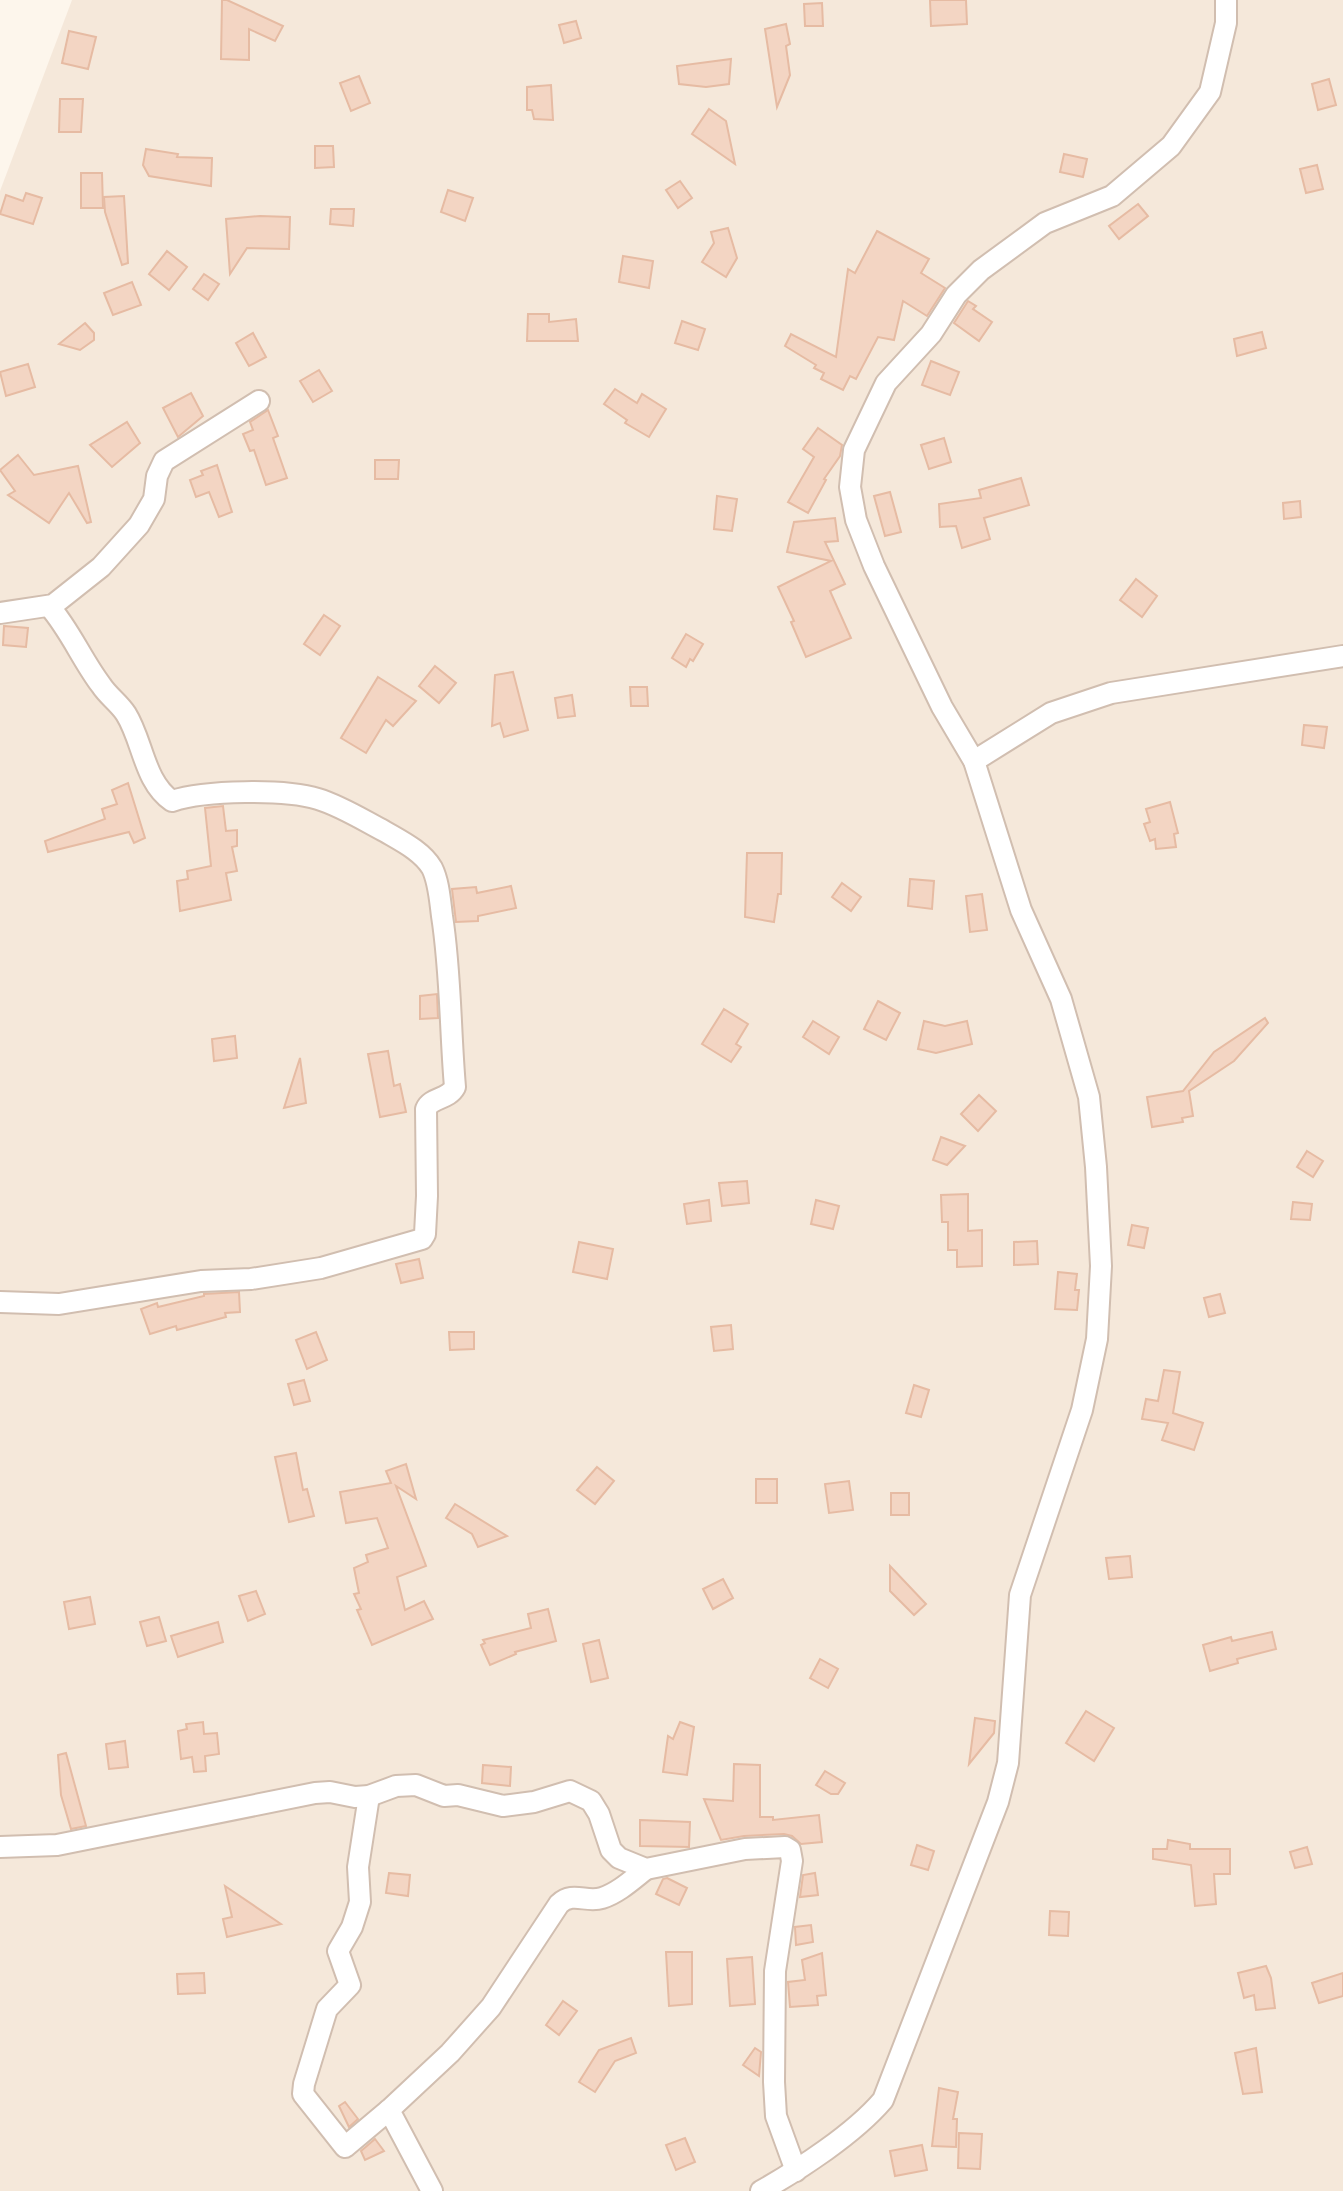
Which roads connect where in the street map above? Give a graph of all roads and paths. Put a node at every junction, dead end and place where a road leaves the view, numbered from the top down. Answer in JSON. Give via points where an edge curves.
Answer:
{"nodes":[{"id":1,"x":1226,"y":0,"type":"edge"},
{"id":2,"x":259,"y":401,"type":"dead end"},
{"id":3,"x":49,"y":606,"type":"junction"},
{"id":4,"x":0,"y":613,"type":"edge"},
{"id":5,"x":1343,"y":656,"type":"edge"},
{"id":6,"x":974,"y":761,"type":"junction"},
{"id":7,"x":0,"y":1302,"type":"edge"},
{"id":8,"x":369,"y":1796,"type":"junction"},
{"id":9,"x":0,"y":1847,"type":"edge"},
{"id":10,"x":646,"y":1869,"type":"junction"},
{"id":11,"x":389,"y":2110,"type":"junction"},
{"id":12,"x":796,"y":2171,"type":"junction"},
{"id":13,"x":432,"y":2191,"type":"edge"},
{"id":14,"x":761,"y":2191,"type":"edge"}],
"edges":[{"from":1,"to":6,"type":"street","via":[[1210,92],[1171,146],[1112,196],[1045,223],[981,270],[886,383],[854,450],[850,487],[856,520],[942,707]]},
{"from":2,"to":3,"type":"street","via":[[164,461],[154,499],[139,525],[101,567]]},
{"from":3,"to":4,"type":"street"},
{"from":3,"to":7,"type":"street","via":[[102,688],[126,715],[163,795],[172,801],[230,793],[302,795],[352,814],[421,855],[438,886],[455,1087],[426,1109],[422,1239],[321,1268],[251,1279],[201,1281],[59,1304]]},
{"from":5,"to":6,"type":"street","via":[[1111,693],[1051,713]]},
{"from":6,"to":12,"type":"street","via":[[1021,910],[1061,999],[1089,1097],[1101,1266],[1097,1339],[1082,1410],[1020,1595],[1008,1763],[998,1802],[883,2100]]},
{"from":8,"to":9,"type":"street","via":[[315,1793],[57,1845]]},
{"from":8,"to":10,"type":"street","via":[[416,1785],[444,1796],[503,1806],[570,1791],[591,1801],[611,1850]]},
{"from":8,"to":11,"type":"street","via":[[358,1867],[360,1902],[338,1951],[350,1985],[327,2009],[303,2094],[345,2147]]},
{"from":10,"to":11,"type":"street","via":[[614,1893],[599,1899],[573,1896],[559,1904],[491,2007]]},
{"from":10,"to":12,"type":"street","via":[[745,1849],[790,1850],[775,1971],[774,2082],[776,2116]]},
{"from":11,"to":13,"type":"street"},
{"from":12,"to":14,"type":"street"}]}
